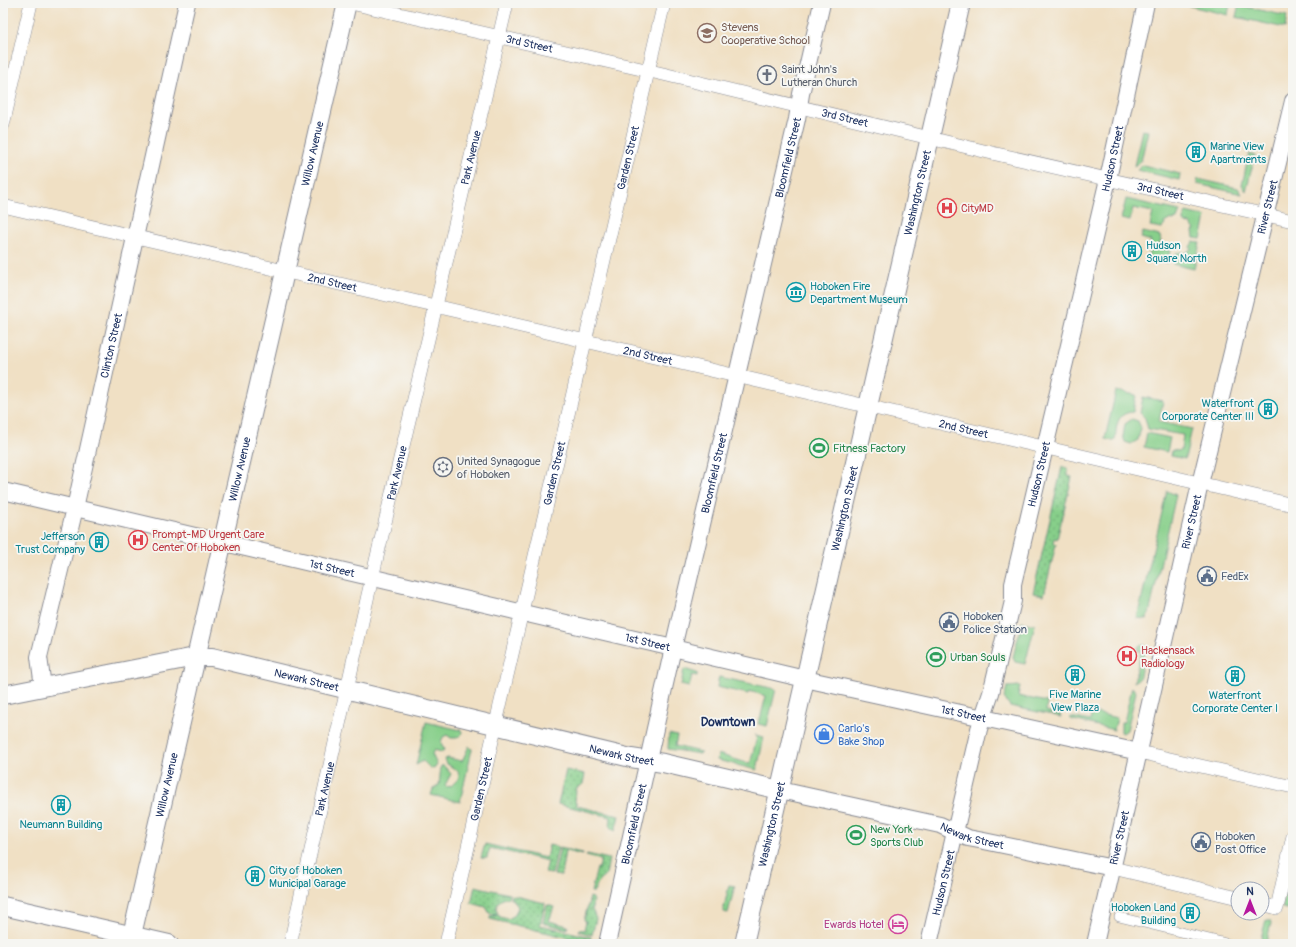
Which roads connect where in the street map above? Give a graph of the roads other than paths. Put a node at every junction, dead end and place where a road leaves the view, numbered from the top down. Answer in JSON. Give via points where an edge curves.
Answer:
{"nodes":[{"id":1,"x":31,"y":3,"type":"edge"},
{"id":2,"x":187,"y":3,"type":"edge"},
{"id":3,"x":348,"y":3,"type":"edge"},
{"id":4,"x":351,"y":3,"type":"edge"},
{"id":5,"x":507,"y":3,"type":"edge"},
{"id":6,"x":664,"y":3,"type":"edge"},
{"id":7,"x":822,"y":3,"type":"edge"},
{"id":8,"x":961,"y":3,"type":"edge"},
{"id":9,"x":1146,"y":3,"type":"edge"},
{"id":10,"x":499,"y":37,"type":"junction"},
{"id":11,"x":649,"y":71,"type":"junction"},
{"id":12,"x":1293,"y":101,"type":"edge"},
{"id":13,"x":799,"y":107,"type":"junction"},
{"id":14,"x":3,"y":125,"type":"edge"},
{"id":15,"x":930,"y":138,"type":"junction"},
{"id":16,"x":1108,"y":179,"type":"junction"},
{"id":17,"x":3,"y":206,"type":"edge"},
{"id":18,"x":1266,"y":214,"type":"junction"},
{"id":19,"x":1293,"y":221,"type":"edge"},
{"id":20,"x":136,"y":236,"type":"junction"},
{"id":21,"x":285,"y":273,"type":"junction"},
{"id":22,"x":436,"y":306,"type":"junction"},
{"id":23,"x":586,"y":341,"type":"junction"},
{"id":24,"x":737,"y":376,"type":"junction"},
{"id":25,"x":869,"y":406,"type":"junction"},
{"id":26,"x":1045,"y":447,"type":"junction"},
{"id":27,"x":1200,"y":484,"type":"junction"},
{"id":28,"x":3,"y":491,"type":"edge"},
{"id":29,"x":1293,"y":505,"type":"edge"},
{"id":30,"x":74,"y":508,"type":"junction"},
{"id":31,"x":222,"y":543,"type":"junction"},
{"id":32,"x":372,"y":577,"type":"junction"},
{"id":33,"x":523,"y":613,"type":"junction"},
{"id":34,"x":673,"y":648,"type":"junction"},
{"id":35,"x":195,"y":657,"type":"junction"},
{"id":36,"x":805,"y":679,"type":"junction"},
{"id":37,"x":43,"y":687,"type":"junction"},
{"id":38,"x":347,"y":688,"type":"junction"},
{"id":39,"x":3,"y":695,"type":"edge"},
{"id":40,"x":983,"y":716,"type":"junction"},
{"id":41,"x":496,"y":726,"type":"junction"},
{"id":42,"x":1139,"y":752,"type":"junction"},
{"id":43,"x":649,"y":760,"type":"junction"},
{"id":44,"x":1293,"y":787,"type":"edge"},
{"id":45,"x":780,"y":790,"type":"junction"},
{"id":46,"x":955,"y":830,"type":"junction"},
{"id":47,"x":1293,"y":836,"type":"edge"},
{"id":48,"x":1112,"y":868,"type":"junction"},
{"id":49,"x":1230,"y":896,"type":"edge"},
{"id":50,"x":3,"y":906,"type":"edge"},
{"id":51,"x":1270,"y":906,"type":"edge"},
{"id":52,"x":1119,"y":917,"type":"dead end"},
{"id":53,"x":132,"y":935,"type":"junction"},
{"id":54,"x":169,"y":944,"type":"edge"},
{"id":55,"x":290,"y":944,"type":"edge"},
{"id":56,"x":446,"y":944,"type":"edge"},
{"id":57,"x":607,"y":944,"type":"edge"},
{"id":58,"x":744,"y":944,"type":"edge"},
{"id":59,"x":929,"y":944,"type":"edge"},
{"id":60,"x":1095,"y":944,"type":"edge"},
{"id":61,"x":1230,"y":944,"type":"edge"}],
"edges":[{"from":1,"to":14,"type":"street"},
{"from":2,"to":20,"type":"street","name":"Clinton Street"},
{"from":3,"to":21,"type":"main road","name":"Willow Avenue"},
{"from":4,"to":10,"type":"street","name":"3rd Street"},
{"from":5,"to":10,"type":"street","name":"Park Avenue"},
{"from":6,"to":11,"type":"street","name":"Garden Street"},
{"from":7,"to":13,"type":"street","name":"Bloomfield Street"},
{"from":8,"to":15,"type":"main road","name":"Washington Street"},
{"from":9,"to":16,"type":"street","name":"Hudson Street"},
{"from":10,"to":11,"type":"street","name":"3rd Street"},
{"from":10,"to":22,"type":"street","name":"Park Avenue"},
{"from":11,"to":13,"type":"street","name":"3rd Street"},
{"from":11,"to":23,"type":"street","name":"Garden Street"},
{"from":12,"to":18,"type":"street","name":"River Street"},
{"from":13,"to":15,"type":"street","name":"3rd Street"},
{"from":13,"to":24,"type":"street","name":"Bloomfield Street"},
{"from":15,"to":16,"type":"street","name":"3rd Street"},
{"from":15,"to":25,"type":"main road","name":"Washington Street"},
{"from":16,"to":18,"type":"street","name":"3rd Street"},
{"from":16,"to":26,"type":"street","name":"Hudson Street"},
{"from":17,"to":20,"type":"street","name":"2nd Street"},
{"from":18,"to":19,"type":"street","name":"3rd Street"},
{"from":18,"to":27,"type":"street","name":"River Street"},
{"from":20,"to":21,"type":"street","name":"2nd Street"},
{"from":20,"to":30,"type":"street","name":"Clinton Street"},
{"from":21,"to":22,"type":"street","name":"2nd Street"},
{"from":21,"to":31,"type":"main road","name":"Willow Avenue"},
{"from":22,"to":23,"type":"street","name":"2nd Street"},
{"from":22,"to":32,"type":"street","name":"Park Avenue"},
{"from":23,"to":24,"type":"street","name":"2nd Street"},
{"from":23,"to":33,"type":"street","name":"Garden Street"},
{"from":24,"to":25,"type":"street","name":"2nd Street"},
{"from":24,"to":34,"type":"street","name":"Bloomfield Street"},
{"from":25,"to":26,"type":"street","name":"2nd Street"},
{"from":25,"to":36,"type":"main road","name":"Washington Street"},
{"from":26,"to":27,"type":"street","name":"2nd Street"},
{"from":26,"to":40,"type":"street","name":"Hudson Street","via":[[1013,584],[1013,601]]},
{"from":27,"to":29,"type":"street","name":"2nd Street"},
{"from":27,"to":42,"type":"street","name":"River Street"},
{"from":28,"to":30,"type":"street","name":"1st Street"},
{"from":30,"to":31,"type":"street","name":"1st Street"},
{"from":30,"to":37,"type":"street","name":"Clinton Street","via":[[39,658]]},
{"from":31,"to":32,"type":"street","name":"1st Street"},
{"from":31,"to":35,"type":"main road","name":"Willow Avenue"},
{"from":32,"to":33,"type":"street","name":"1st Street"},
{"from":32,"to":38,"type":"street","name":"Park Avenue"},
{"from":33,"to":34,"type":"street","name":"1st Street"},
{"from":33,"to":41,"type":"street","name":"Garden Street"},
{"from":34,"to":36,"type":"street","name":"1st Street"},
{"from":34,"to":43,"type":"street","name":"Bloomfield Street"},
{"from":35,"to":37,"type":"main road","name":"Newark Street"},
{"from":35,"to":38,"type":"main road","name":"Newark Street","via":[[212,658]]},
{"from":35,"to":53,"type":"main road","name":"Willow Avenue"},
{"from":36,"to":40,"type":"street","name":"1st Street"},
{"from":36,"to":45,"type":"main road","name":"Washington Street"},
{"from":37,"to":39,"type":"main road","name":"Newark Street"},
{"from":38,"to":41,"type":"main road","name":"Newark Street"},
{"from":38,"to":55,"type":"street","name":"Park Avenue"},
{"from":40,"to":42,"type":"street","name":"1st Street"},
{"from":40,"to":46,"type":"street","name":"Hudson Street"},
{"from":41,"to":43,"type":"main road","name":"Newark Street"},
{"from":41,"to":56,"type":"street","name":"Garden Street"},
{"from":42,"to":44,"type":"street","name":"1st Street"},
{"from":42,"to":48,"type":"street","name":"River Street"},
{"from":43,"to":45,"type":"main road","name":"Newark Street"},
{"from":43,"to":57,"type":"street","name":"Bloomfield Street"},
{"from":45,"to":46,"type":"street","name":"Newark Street"},
{"from":45,"to":58,"type":"main road","name":"Washington Street"},
{"from":46,"to":48,"type":"street","name":"Newark Street","via":[[968,838]]},
{"from":46,"to":59,"type":"street","name":"Hudson Street"},
{"from":47,"to":51,"type":"street","via":[[1277,908]]},
{"from":48,"to":49,"type":"street","name":"Newark Street"},
{"from":48,"to":60,"type":"street","name":"River Street"},
{"from":50,"to":53,"type":"main road"},
{"from":52,"to":61,"type":"street"},
{"from":53,"to":54,"type":"main road"}]}
